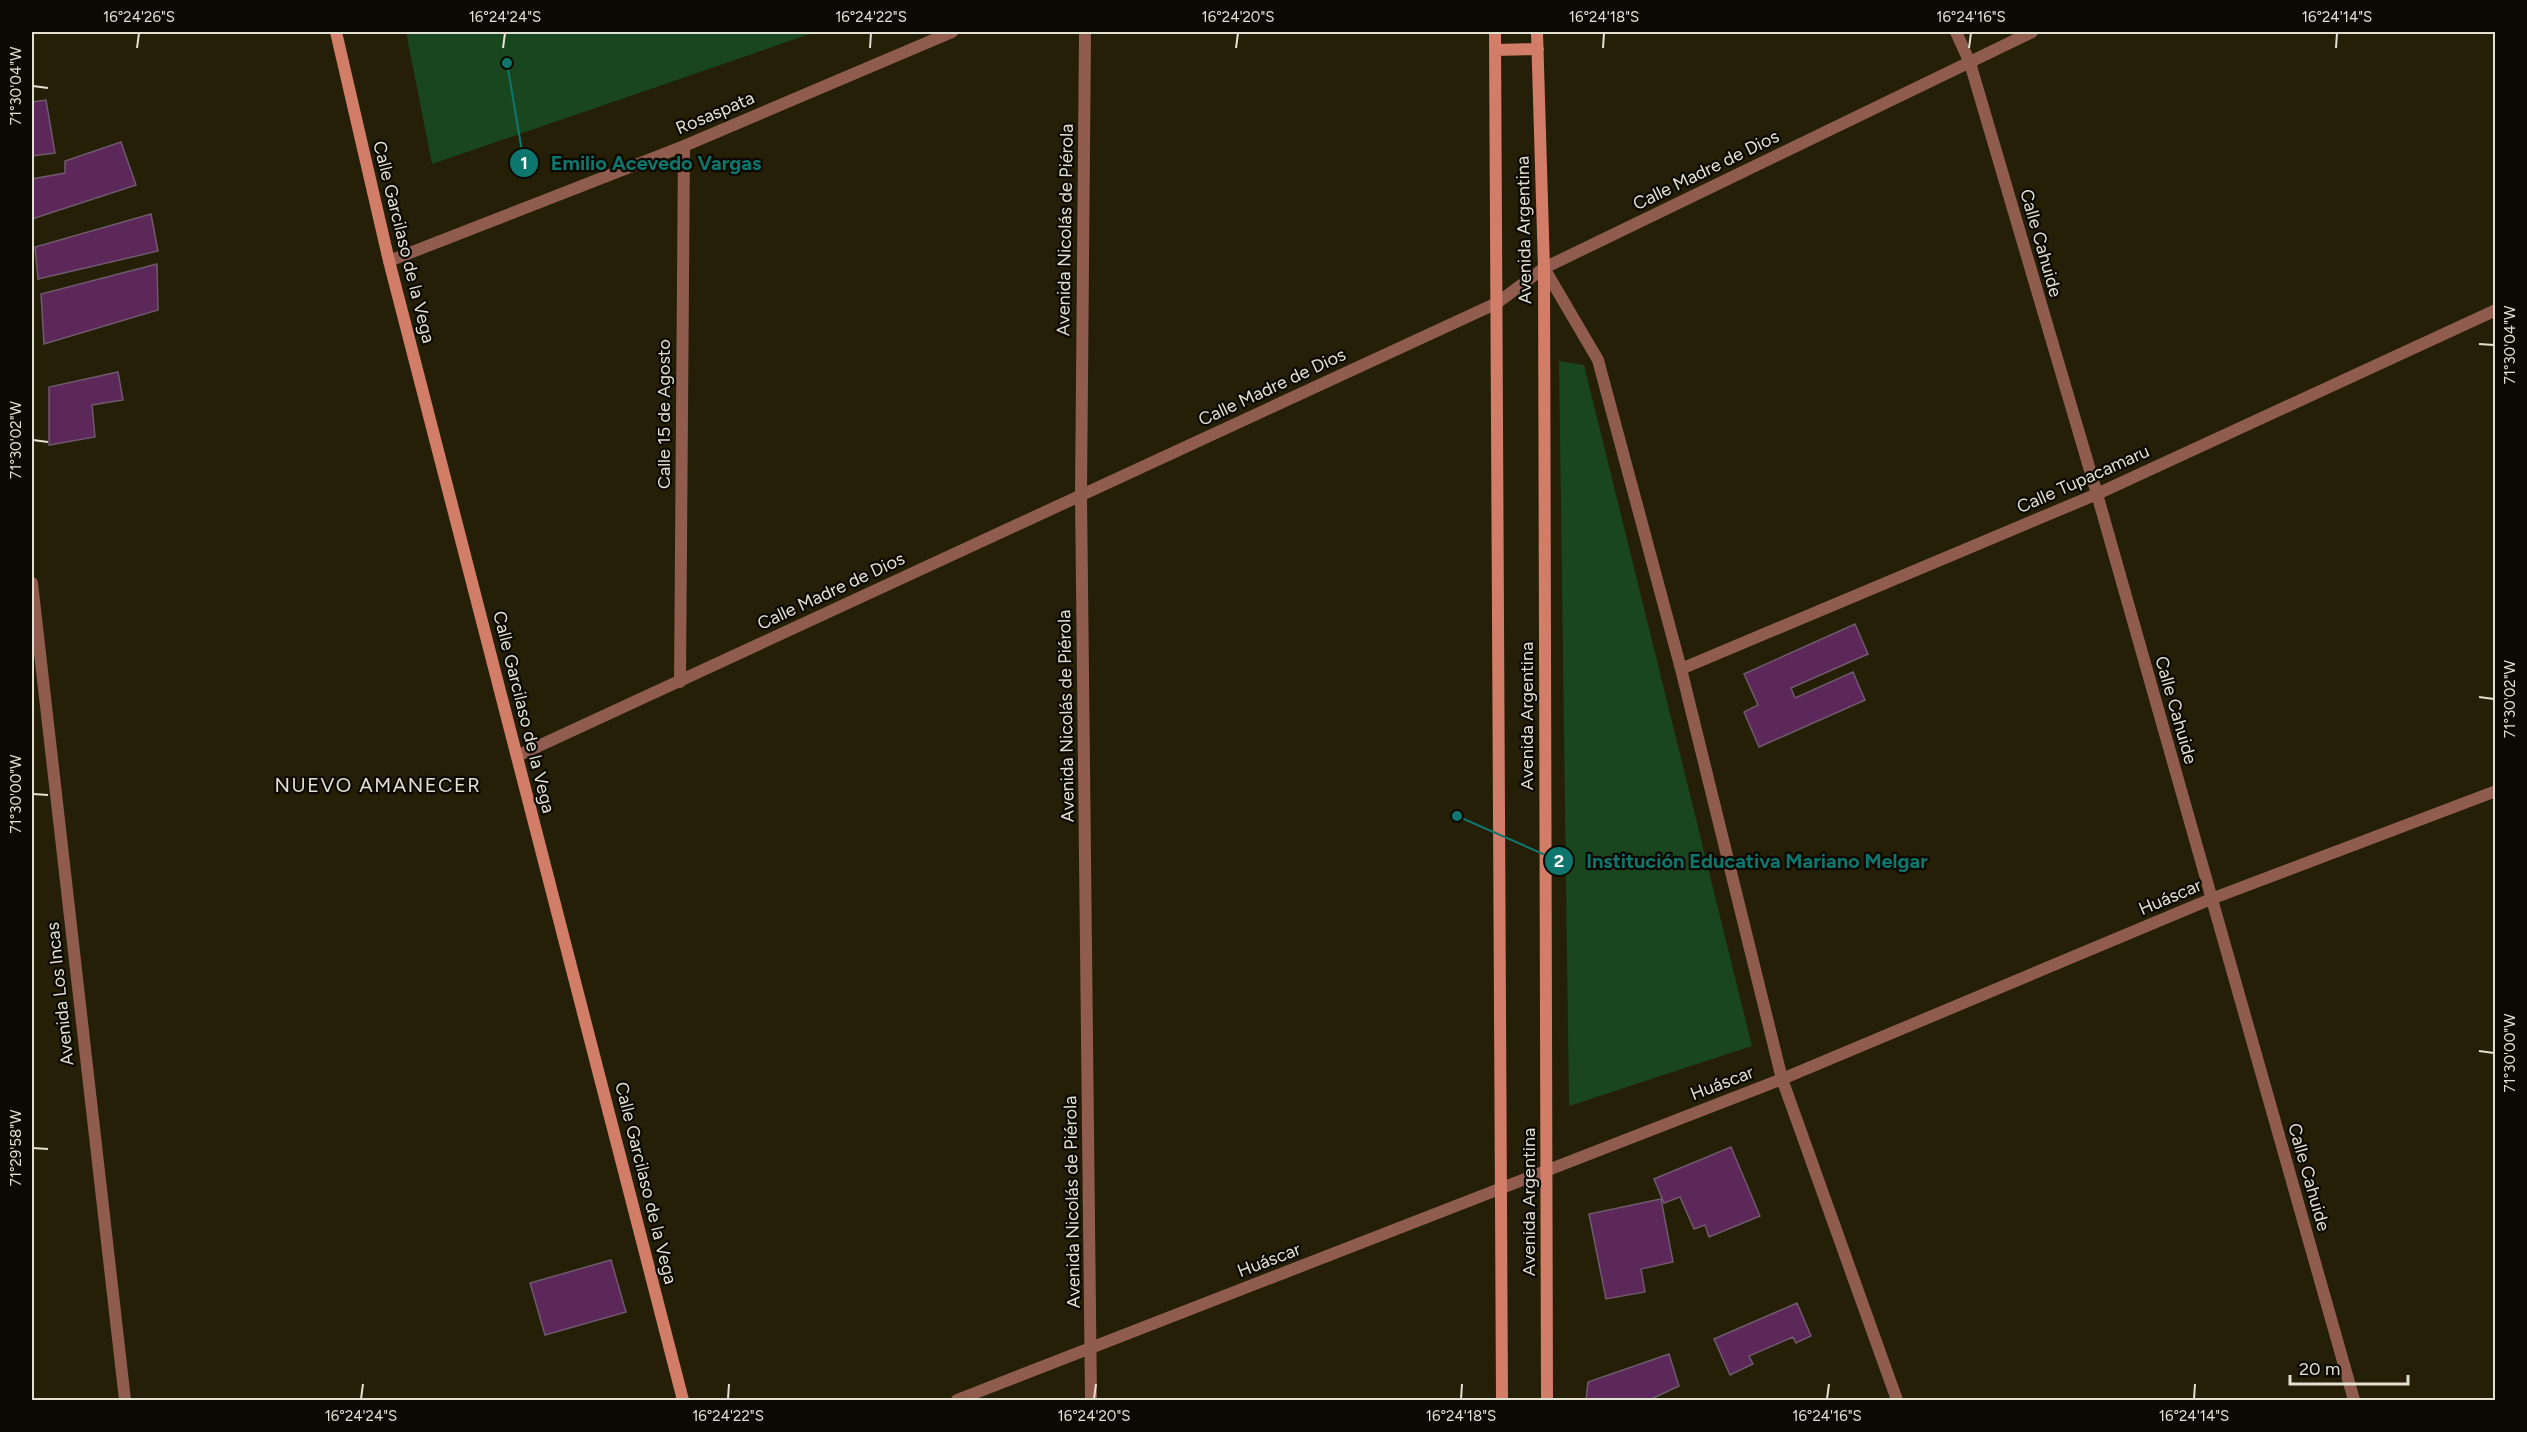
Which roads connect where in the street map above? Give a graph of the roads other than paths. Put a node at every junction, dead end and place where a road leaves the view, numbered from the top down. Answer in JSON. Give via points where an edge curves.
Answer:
{"nodes":[{"id":1,"x":336,"y":32,"type":"edge"},
{"id":2,"x":952,"y":32,"type":"edge"},
{"id":3,"x":1085,"y":32,"type":"edge"},
{"id":4,"x":1495,"y":32,"type":"edge"},
{"id":5,"x":1538,"y":32,"type":"edge"},
{"id":6,"x":1956,"y":32,"type":"edge"},
{"id":7,"x":2032,"y":32,"type":"edge"},
{"id":8,"x":1538,"y":49,"type":"junction"},
{"id":9,"x":1495,"y":50,"type":"junction"},
{"id":10,"x":1970,"y":63,"type":"junction"},
{"id":11,"x":684,"y":146,"type":"junction"},
{"id":12,"x":389,"y":261,"type":"junction"},
{"id":13,"x":1544,"y":268,"type":"junction"},
{"id":14,"x":1497,"y":303,"type":"junction"},
{"id":15,"x":2496,"y":310,"type":"edge"},
{"id":16,"x":2097,"y":494,"type":"junction"},
{"id":17,"x":1081,"y":495,"type":"junction"},
{"id":18,"x":32,"y":583,"type":"edge"},
{"id":19,"x":1681,"y":669,"type":"junction"},
{"id":20,"x":680,"y":682,"type":"junction"},
{"id":21,"x":517,"y":756,"type":"junction"},
{"id":22,"x":2496,"y":791,"type":"edge"},
{"id":23,"x":2211,"y":899,"type":"junction"},
{"id":24,"x":1782,"y":1079,"type":"junction"},
{"id":25,"x":1547,"y":1171,"type":"junction"},
{"id":26,"x":1503,"y":1188,"type":"junction"},
{"id":27,"x":1092,"y":1347,"type":"junction"},
{"id":28,"x":125,"y":1401,"type":"edge"},
{"id":29,"x":683,"y":1401,"type":"edge"},
{"id":30,"x":957,"y":1401,"type":"edge"},
{"id":31,"x":1091,"y":1401,"type":"edge"},
{"id":32,"x":1502,"y":1401,"type":"edge"},
{"id":33,"x":1547,"y":1401,"type":"edge"},
{"id":34,"x":1897,"y":1401,"type":"edge"},
{"id":35,"x":2354,"y":1401,"type":"edge"}],
"edges":[{"from":1,"to":12,"type":"street","name":"Calle Garcilaso de la Vega"},
{"from":2,"to":11,"type":"street","name":"Rosaspata"},
{"from":3,"to":17,"type":"street","name":"Avenida Nicolás de Piérola"},
{"from":4,"to":9,"type":"street","name":"Avenida Argentina"},
{"from":5,"to":8,"type":"street","name":"Avenida Argentina"},
{"from":6,"to":10,"type":"street","name":"Calle Cahuide"},
{"from":7,"to":10,"type":"street","name":"Calle Madre de Dios"},
{"from":8,"to":9,"type":"street"},
{"from":8,"to":13,"type":"street","name":"Avenida Argentina"},
{"from":9,"to":14,"type":"street","name":"Avenida Argentina"},
{"from":10,"to":13,"type":"street","name":"Calle Madre de Dios"},
{"from":10,"to":16,"type":"street","name":"Calle Cahuide"},
{"from":11,"to":12,"type":"street","name":"Rosaspata"},
{"from":11,"to":20,"type":"street","name":"Calle 15 de Agosto"},
{"from":12,"to":21,"type":"street","name":"Calle Garcilaso de la Vega"},
{"from":13,"to":14,"type":"street","name":"Calle Madre de Dios"},
{"from":13,"to":19,"type":"street","via":[[1598,360]]},
{"from":13,"to":25,"type":"street","name":"Avenida Argentina"},
{"from":14,"to":17,"type":"street","name":"Calle Madre de Dios"},
{"from":14,"to":26,"type":"street","name":"Avenida Argentina"},
{"from":15,"to":16,"type":"street","name":"Calle Tupacamaru"},
{"from":16,"to":19,"type":"street","name":"Calle Tupacamaru"},
{"from":16,"to":23,"type":"street","name":"Calle Cahuide"},
{"from":17,"to":20,"type":"street","name":"Calle Madre de Dios"},
{"from":17,"to":27,"type":"street","name":"Avenida Nicolás de Piérola"},
{"from":18,"to":28,"type":"street","name":"Avenida Los Incas"},
{"from":19,"to":24,"type":"street"},
{"from":20,"to":21,"type":"street","name":"Calle Madre de Dios"},
{"from":21,"to":29,"type":"street","name":"Calle Garcilaso de la Vega"},
{"from":22,"to":23,"type":"street","name":"Huáscar"},
{"from":23,"to":24,"type":"street","name":"Huáscar"},
{"from":23,"to":35,"type":"street","name":"Calle Cahuide"},
{"from":24,"to":25,"type":"street","name":"Huáscar"},
{"from":24,"to":34,"type":"street"},
{"from":25,"to":26,"type":"street","name":"Huáscar"},
{"from":25,"to":33,"type":"street","name":"Avenida Argentina"},
{"from":26,"to":27,"type":"street","name":"Huáscar"},
{"from":26,"to":32,"type":"street","name":"Avenida Argentina"},
{"from":27,"to":30,"type":"street","name":"Huáscar"},
{"from":27,"to":31,"type":"street","name":"Avenida Nicolás de Piérola"}]}
